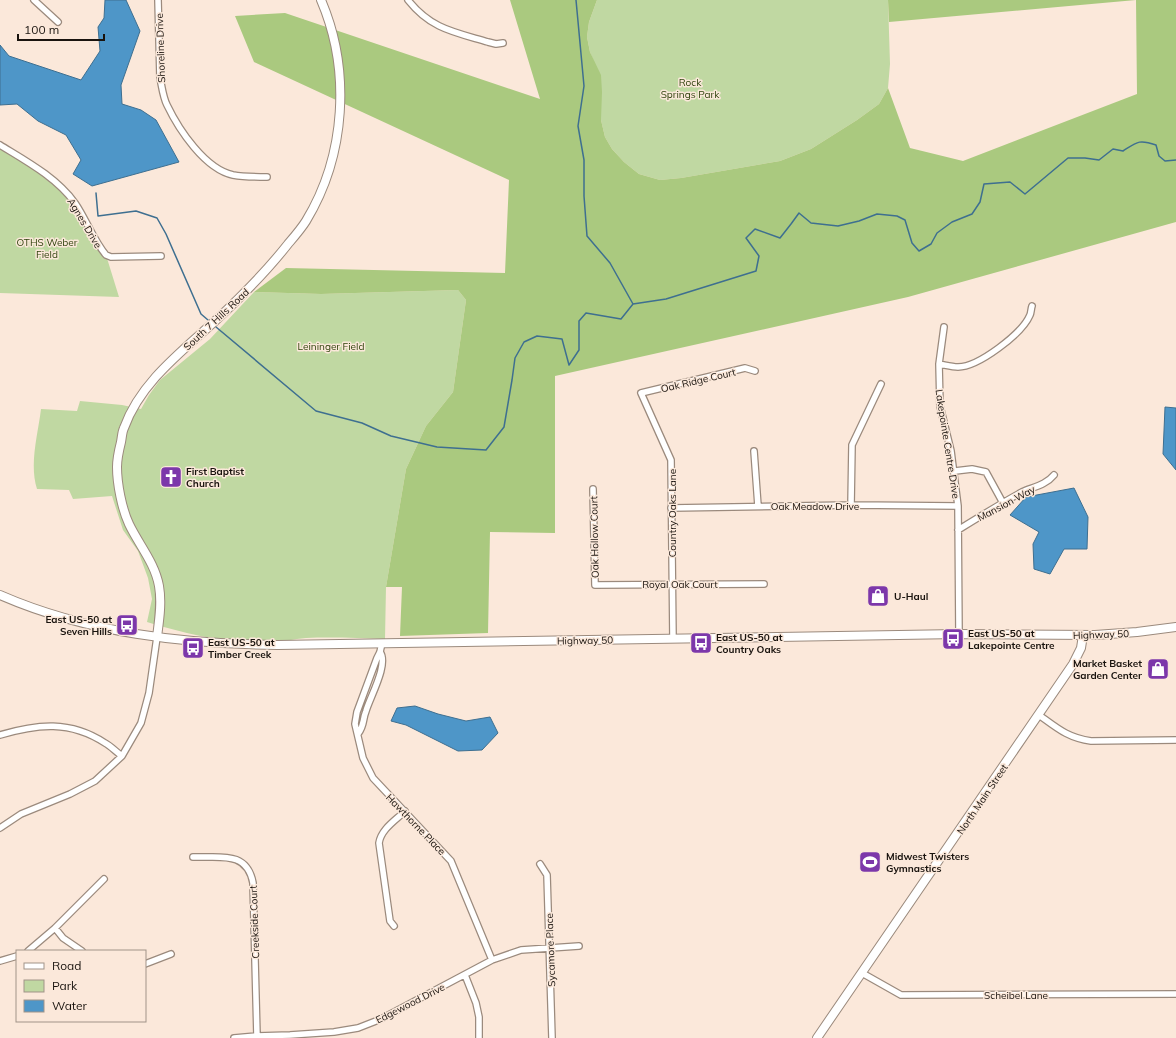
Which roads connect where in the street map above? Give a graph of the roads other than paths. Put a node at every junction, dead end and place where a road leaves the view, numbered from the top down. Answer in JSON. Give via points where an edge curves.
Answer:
{"nodes":[{"id":1,"x":34,"y":0,"type":"edge"},
{"id":2,"x":158,"y":0,"type":"edge"},
{"id":3,"x":320,"y":0,"type":"edge"},
{"id":4,"x":408,"y":0,"type":"edge"},
{"id":5,"x":58,"y":22,"type":"dead end"},
{"id":6,"x":503,"y":43,"type":"dead end"},
{"id":7,"x":0,"y":145,"type":"edge"},
{"id":8,"x":267,"y":177,"type":"dead end"},
{"id":9,"x":161,"y":256,"type":"dead end"},
{"id":10,"x":1032,"y":306,"type":"dead end"},
{"id":11,"x":944,"y":327,"type":"dead end"},
{"id":12,"x":939,"y":364,"type":"junction"},
{"id":13,"x":755,"y":372,"type":"dead end"},
{"id":14,"x":881,"y":384,"type":"dead end"},
{"id":15,"x":641,"y":393,"type":"joint"},
{"id":16,"x":754,"y":451,"type":"dead end"},
{"id":17,"x":955,"y":472,"type":"junction"},
{"id":18,"x":1054,"y":475,"type":"dead end"},
{"id":19,"x":593,"y":490,"type":"dead end"},
{"id":20,"x":1003,"y":503,"type":"junction"},
{"id":21,"x":851,"y":505,"type":"junction"},
{"id":22,"x":758,"y":506,"type":"junction"},
{"id":23,"x":958,"y":506,"type":"junction"},
{"id":24,"x":672,"y":508,"type":"junction"},
{"id":25,"x":958,"y":530,"type":"junction"},
{"id":26,"x":672,"y":584,"type":"junction"},
{"id":27,"x":764,"y":584,"type":"dead end"},
{"id":28,"x":595,"y":585,"type":"joint"},
{"id":29,"x":0,"y":595,"type":"edge"},
{"id":30,"x":1176,"y":627,"type":"edge"},
{"id":31,"x":959,"y":634,"type":"junction"},
{"id":32,"x":1083,"y":634,"type":"junction"},
{"id":33,"x":157,"y":637,"type":"junction"},
{"id":34,"x":673,"y":639,"type":"junction"},
{"id":35,"x":382,"y":643,"type":"junction"},
{"id":36,"x":1039,"y":716,"type":"junction"},
{"id":37,"x":0,"y":735,"type":"edge"},
{"id":38,"x":1176,"y":740,"type":"edge"},
{"id":39,"x":122,"y":756,"type":"junction"},
{"id":40,"x":405,"y":811,"type":"junction"},
{"id":41,"x":0,"y":828,"type":"edge"},
{"id":42,"x":193,"y":857,"type":"dead end"},
{"id":43,"x":540,"y":864,"type":"dead end"},
{"id":44,"x":104,"y":879,"type":"dead end"},
{"id":45,"x":394,"y":926,"type":"dead end"},
{"id":46,"x":54,"y":928,"type":"junction"},
{"id":47,"x":579,"y":946,"type":"dead end"},
{"id":48,"x":550,"y":947,"type":"junction"},
{"id":49,"x":29,"y":950,"type":"edge"},
{"id":50,"x":81,"y":950,"type":"edge"},
{"id":51,"x":171,"y":954,"type":"dead end"},
{"id":52,"x":16,"y":956,"type":"edge"},
{"id":53,"x":492,"y":960,"type":"junction"},
{"id":54,"x":0,"y":961,"type":"edge"},
{"id":55,"x":146,"y":964,"type":"edge"},
{"id":56,"x":862,"y":973,"type":"junction"},
{"id":57,"x":465,"y":975,"type":"junction"},
{"id":58,"x":1176,"y":994,"type":"edge"},
{"id":59,"x":257,"y":1036,"type":"junction"},
{"id":60,"x":234,"y":1038,"type":"edge"},
{"id":61,"x":479,"y":1038,"type":"edge"},
{"id":62,"x":552,"y":1038,"type":"edge"},
{"id":63,"x":817,"y":1038,"type":"edge"}],
"edges":[{"from":1,"to":5,"type":"street"},
{"from":2,"to":8,"type":"street","name":"Shoreline Drive","via":[[160,78],[166,104],[182,130],[214,166],[233,175]]},
{"from":3,"to":33,"type":"main road","name":"South 7 Hills Road","via":[[330,25],[340,82],[338,129],[324,187],[306,222],[272,265],[141,394],[123,428],[117,466],[119,492],[128,523],[153,567],[159,587]]},
{"from":4,"to":6,"type":"street","via":[[431,22],[444,29],[496,44]]},
{"from":7,"to":9,"type":"street","name":"Agnes Drive","via":[[62,188],[85,218],[106,255]]},
{"from":10,"to":12,"type":"street","via":[[1030,315],[1023,325],[1000,347],[982,359],[958,367]]},
{"from":11,"to":12,"type":"street","name":"Lakepointe Centre Drive"},
{"from":12,"to":17,"type":"street","name":"Lakepointe Centre Drive","via":[[940,406]]},
{"from":13,"to":15,"type":"street","name":"Oak Ridge Court","via":[[745,368]]},
{"from":14,"to":21,"type":"street","via":[[852,445]]},
{"from":15,"to":24,"type":"street","name":"Country Oaks Lane","via":[[671,460]]},
{"from":16,"to":22,"type":"street"},
{"from":17,"to":20,"type":"street","via":[[972,469],[986,472]]},
{"from":17,"to":23,"type":"street","name":"Lakepointe Centre Drive"},
{"from":18,"to":20,"type":"street","name":"Mansion Way","via":[[1049,481]]},
{"from":19,"to":28,"type":"street","name":"Oak Hollow Court"},
{"from":20,"to":25,"type":"street","name":"Mansion Way"},
{"from":21,"to":22,"type":"street","name":"Oak Meadow Drive"},
{"from":21,"to":23,"type":"street","name":"Oak Meadow Drive"},
{"from":22,"to":24,"type":"street","name":"Oak Meadow Drive"},
{"from":23,"to":25,"type":"street","name":"Lakepointe Centre Drive"},
{"from":24,"to":26,"type":"street","name":"Country Oaks Lane"},
{"from":25,"to":31,"type":"street","name":"Lakepointe Centre Drive"},
{"from":26,"to":27,"type":"street","name":"Royal Oak Court"},
{"from":26,"to":28,"type":"street","name":"Royal Oak Court"},
{"from":26,"to":34,"type":"street","name":"Country Oaks Lane"},
{"from":29,"to":33,"type":"main road","name":"Highway 50","via":[[62,617]]},
{"from":30,"to":32,"type":"main road","name":"Highway 50","via":[[1137,632]]},
{"from":31,"to":32,"type":"main road","name":"Highway 50"},
{"from":31,"to":34,"type":"main road","name":"Highway 50"},
{"from":32,"to":36,"type":"main road","name":"North Main Street","via":[[1081,648],[1073,664]]},
{"from":33,"to":35,"type":"main road","name":"Highway 50","via":[[245,645]]},
{"from":33,"to":39,"type":"street","via":[[149,693],[141,723]]},
{"from":34,"to":35,"type":"main road","name":"Highway 50"},
{"from":35,"to":40,"type":"street","name":"Hawthorne Place","via":[[357,712],[356,724],[363,758],[374,778]]},
{"from":36,"to":38,"type":"street","via":[[1077,739]]},
{"from":36,"to":56,"type":"main road","name":"North Main Street"},
{"from":37,"to":39,"type":"street","via":[[42,726],[63,727],[83,732],[105,743]]},
{"from":39,"to":41,"type":"street","via":[[95,781],[21,814]]},
{"from":40,"to":45,"type":"street","via":[[384,830],[379,843],[390,921]]},
{"from":40,"to":53,"type":"street","name":"Hawthorne Place","via":[[451,861]]},
{"from":42,"to":59,"type":"street","name":"Creekside Court","via":[[237,859],[251,874]]},
{"from":43,"to":48,"type":"street","name":"Sycamore Place","via":[[547,875]]},
{"from":44,"to":46,"type":"street"},
{"from":46,"to":49,"type":"street"},
{"from":46,"to":50,"type":"street"},
{"from":47,"to":48,"type":"street","name":"Edgewood Drive"},
{"from":48,"to":53,"type":"street","name":"Edgewood Drive","via":[[521,950]]},
{"from":48,"to":62,"type":"street","name":"Sycamore Place"},
{"from":51,"to":55,"type":"street"},
{"from":52,"to":54,"type":"street"},
{"from":53,"to":57,"type":"street","name":"Edgewood Drive"},
{"from":56,"to":58,"type":"street","name":"Scheibel Lane","via":[[901,995]]},
{"from":56,"to":63,"type":"main road","name":"North Main Street"},
{"from":57,"to":59,"type":"street","name":"Edgewood Drive","via":[[382,1019],[358,1028],[334,1032]]},
{"from":57,"to":61,"type":"street","via":[[476,1002]]},
{"from":59,"to":60,"type":"street","name":"Edgewood Drive"}]}
